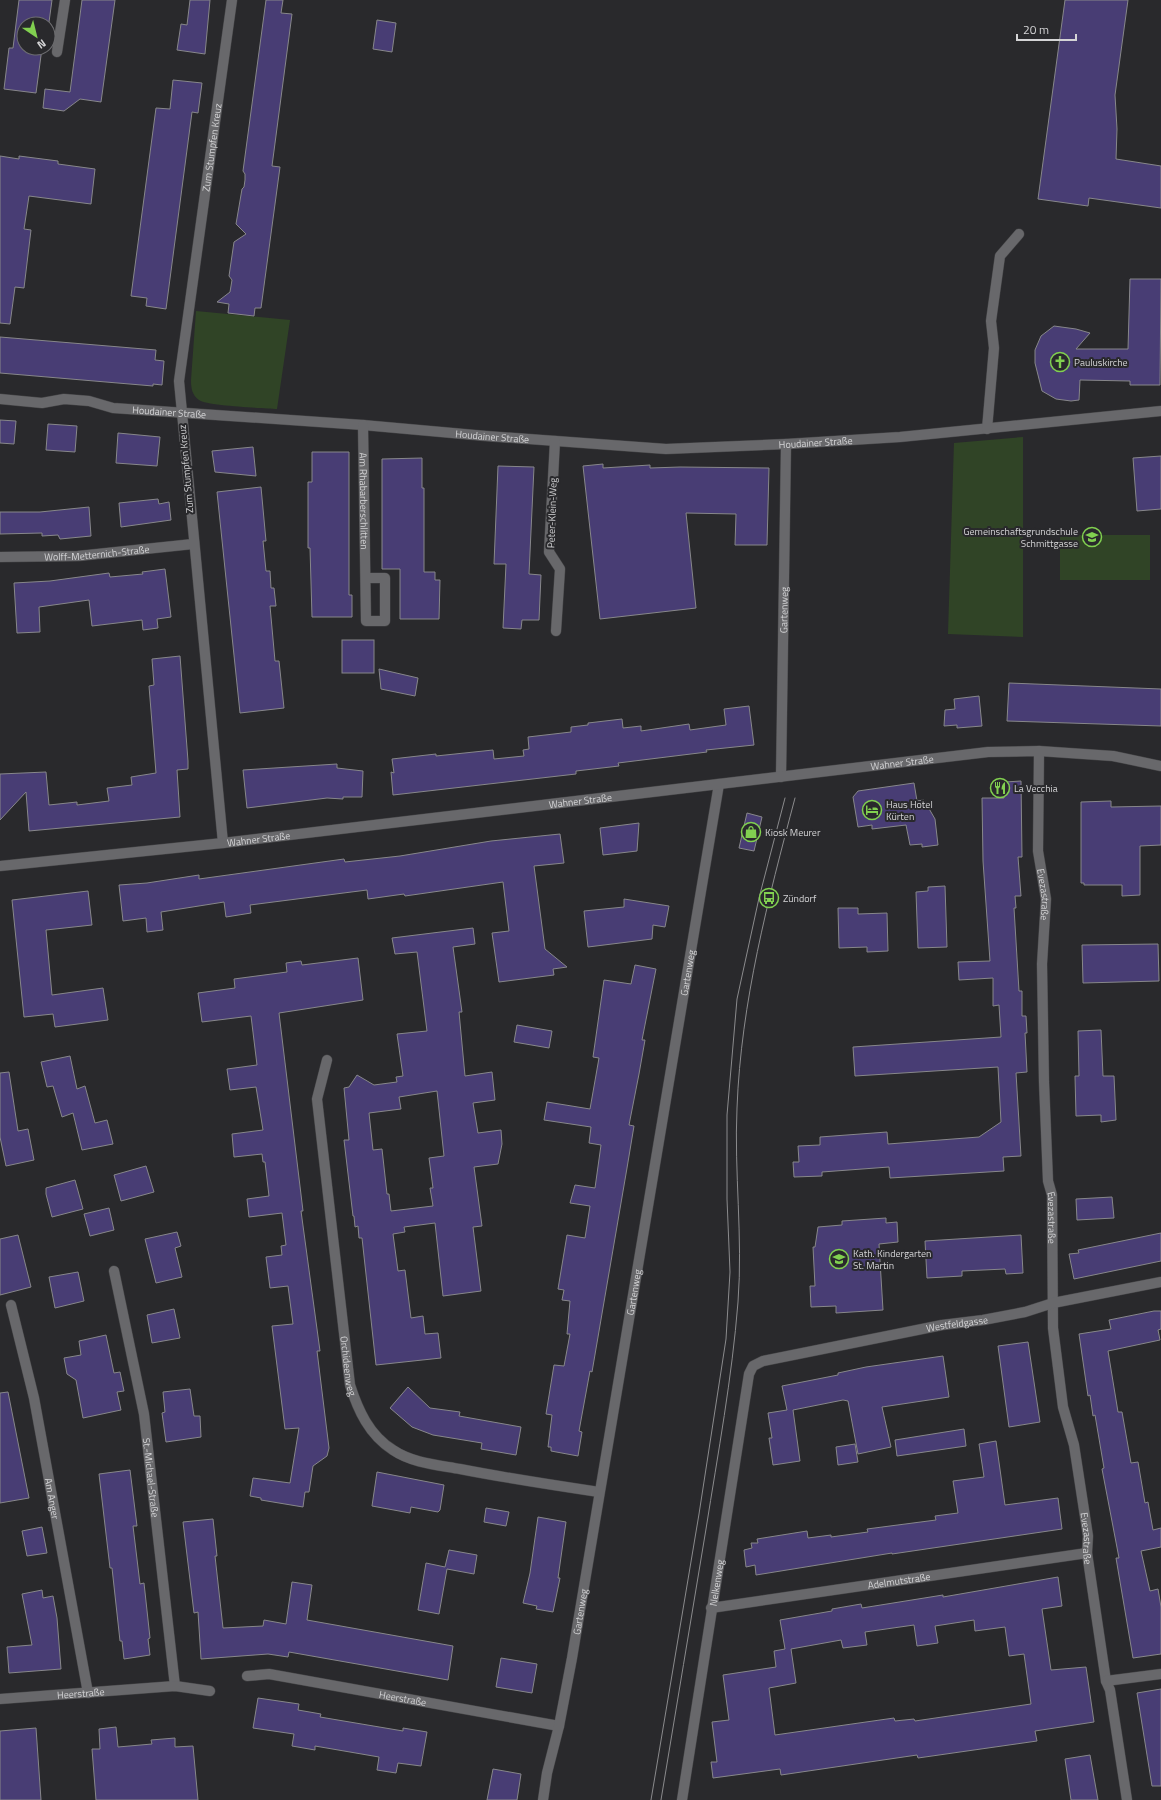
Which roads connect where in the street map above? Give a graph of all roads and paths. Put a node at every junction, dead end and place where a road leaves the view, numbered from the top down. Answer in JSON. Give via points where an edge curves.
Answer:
{"nodes":[{"id":1,"x":65,"y":0,"type":"edge"},
{"id":2,"x":232,"y":0,"type":"edge"},
{"id":3,"x":57,"y":52,"type":"dead end"},
{"id":4,"x":1019,"y":234,"type":"dead end"},
{"id":5,"x":0,"y":399,"type":"edge"},
{"id":6,"x":1161,"y":410,"type":"edge"},
{"id":7,"x":181,"y":412,"type":"junction"},
{"id":8,"x":363,"y":425,"type":"junction"},
{"id":9,"x":987,"y":429,"type":"junction"},
{"id":10,"x":555,"y":441,"type":"junction"},
{"id":11,"x":786,"y":444,"type":"junction"},
{"id":12,"x":194,"y":544,"type":"junction"},
{"id":13,"x":0,"y":557,"type":"edge"},
{"id":14,"x":366,"y":578,"type":"dead end"},
{"id":15,"x":556,"y":630,"type":"dead end"},
{"id":16,"x":1039,"y":751,"type":"junction"},
{"id":17,"x":1161,"y":766,"type":"edge"},
{"id":18,"x":781,"y":777,"type":"junction"},
{"id":19,"x":719,"y":784,"type":"junction"},
{"id":20,"x":223,"y":843,"type":"junction"},
{"id":21,"x":0,"y":866,"type":"edge"},
{"id":22,"x":328,"y":1060,"type":"dead end"},
{"id":23,"x":114,"y":1271,"type":"dead end"},
{"id":24,"x":1161,"y":1282,"type":"edge"},
{"id":25,"x":1053,"y":1303,"type":"junction"},
{"id":26,"x":12,"y":1305,"type":"dead end"},
{"id":27,"x":753,"y":1366,"type":"joint"},
{"id":28,"x":599,"y":1492,"type":"junction"},
{"id":29,"x":1087,"y":1553,"type":"junction"},
{"id":30,"x":711,"y":1608,"type":"junction"},
{"id":31,"x":1161,"y":1674,"type":"edge"},
{"id":32,"x":247,"y":1676,"type":"dead end"},
{"id":33,"x":1106,"y":1681,"type":"junction"},
{"id":34,"x":175,"y":1686,"type":"junction"},
{"id":35,"x":210,"y":1691,"type":"dead end"},
{"id":36,"x":88,"y":1693,"type":"junction"},
{"id":37,"x":0,"y":1699,"type":"edge"},
{"id":38,"x":560,"y":1726,"type":"junction"},
{"id":39,"x":543,"y":1800,"type":"edge"},
{"id":40,"x":682,"y":1800,"type":"edge"},
{"id":41,"x":1127,"y":1800,"type":"edge"}],
"edges":[{"from":1,"to":3,"type":"street"},
{"from":2,"to":7,"type":"street","name":"Zum Stumpfen Kreuz","via":[[179,381]]},
{"from":4,"to":9,"type":"street","via":[[1000,256],[991,321],[994,348]]},
{"from":5,"to":7,"type":"street","name":"Houdainer Straße","via":[[42,403],[64,399],[89,401],[113,408]]},
{"from":6,"to":9,"type":"street","name":"Houdainer Straße"},
{"from":7,"to":8,"type":"street","name":"Houdainer Straße"},
{"from":7,"to":12,"type":"street","name":"Zum Stumpfen Kreuz"},
{"from":8,"to":10,"type":"street","name":"Houdainer Straße"},
{"from":8,"to":14,"type":"street","name":"Am Rhabarberschlitten"},
{"from":9,"to":11,"type":"street","name":"Houdainer Straße"},
{"from":10,"to":11,"type":"street","name":"Houdainer Straße","via":[[666,449]]},
{"from":10,"to":15,"type":"street","name":"Peter-Klein-Weg","via":[[549,552],[560,569]]},
{"from":11,"to":18,"type":"street","name":"Gartenweg"},
{"from":12,"to":13,"type":"street","name":"Wolff-Metternich-Straße","via":[[78,556]]},
{"from":12,"to":20,"type":"street","name":"Zum Stumpfen Kreuz"},
{"from":16,"to":17,"type":"street","name":"Wahner Straße","via":[[1113,756]]},
{"from":16,"to":18,"type":"street","name":"Wahner Straße","via":[[988,752]]},
{"from":16,"to":25,"type":"street","name":"Evezastraße","via":[[1038,851],[1046,899],[1042,964],[1044,1082],[1048,1181],[1052,1195]]},
{"from":18,"to":19,"type":"street","name":"Wahner Straße"},
{"from":19,"to":20,"type":"street","name":"Wahner Straße"},
{"from":19,"to":28,"type":"street","name":"Gartenweg"},
{"from":20,"to":21,"type":"street","name":"Wahner Straße"},
{"from":22,"to":28,"type":"street","name":"Orchideenweg","via":[[317,1099],[350,1385],[358,1409],[372,1431],[392,1450],[406,1457],[500,1477]]},
{"from":23,"to":34,"type":"street","name":"St.-Michael-Straße","via":[[144,1414]]},
{"from":24,"to":25,"type":"street","name":"Westfeldgasse"},
{"from":25,"to":27,"type":"street","name":"Westfeldgasse","via":[[1025,1312],[942,1325],[763,1361]]},
{"from":25,"to":29,"type":"street","name":"Evezastraße","via":[[1053,1328],[1063,1406],[1074,1445],[1088,1536]]},
{"from":26,"to":36,"type":"street","name":"Am Anger","via":[[34,1398]]},
{"from":27,"to":30,"type":"street","name":"Nelkenweg","via":[[749,1374]]},
{"from":28,"to":38,"type":"street","name":"Gartenweg"},
{"from":29,"to":30,"type":"street","name":"Adelmutstraße"},
{"from":29,"to":33,"type":"street","name":"Evezastraße"},
{"from":30,"to":40,"type":"street","name":"Nelkenweg"},
{"from":31,"to":33,"type":"street"},
{"from":32,"to":38,"type":"street","name":"Heerstraße","via":[[269,1674]]},
{"from":33,"to":41,"type":"street","name":"Evezastraße","via":[[1110,1690]]},
{"from":34,"to":35,"type":"street","name":"Heerstraße"},
{"from":34,"to":36,"type":"street","name":"Heerstraße"},
{"from":36,"to":37,"type":"street","name":"Heerstraße"},
{"from":38,"to":39,"type":"street","name":"Gartenweg","via":[[547,1773]]}]}
